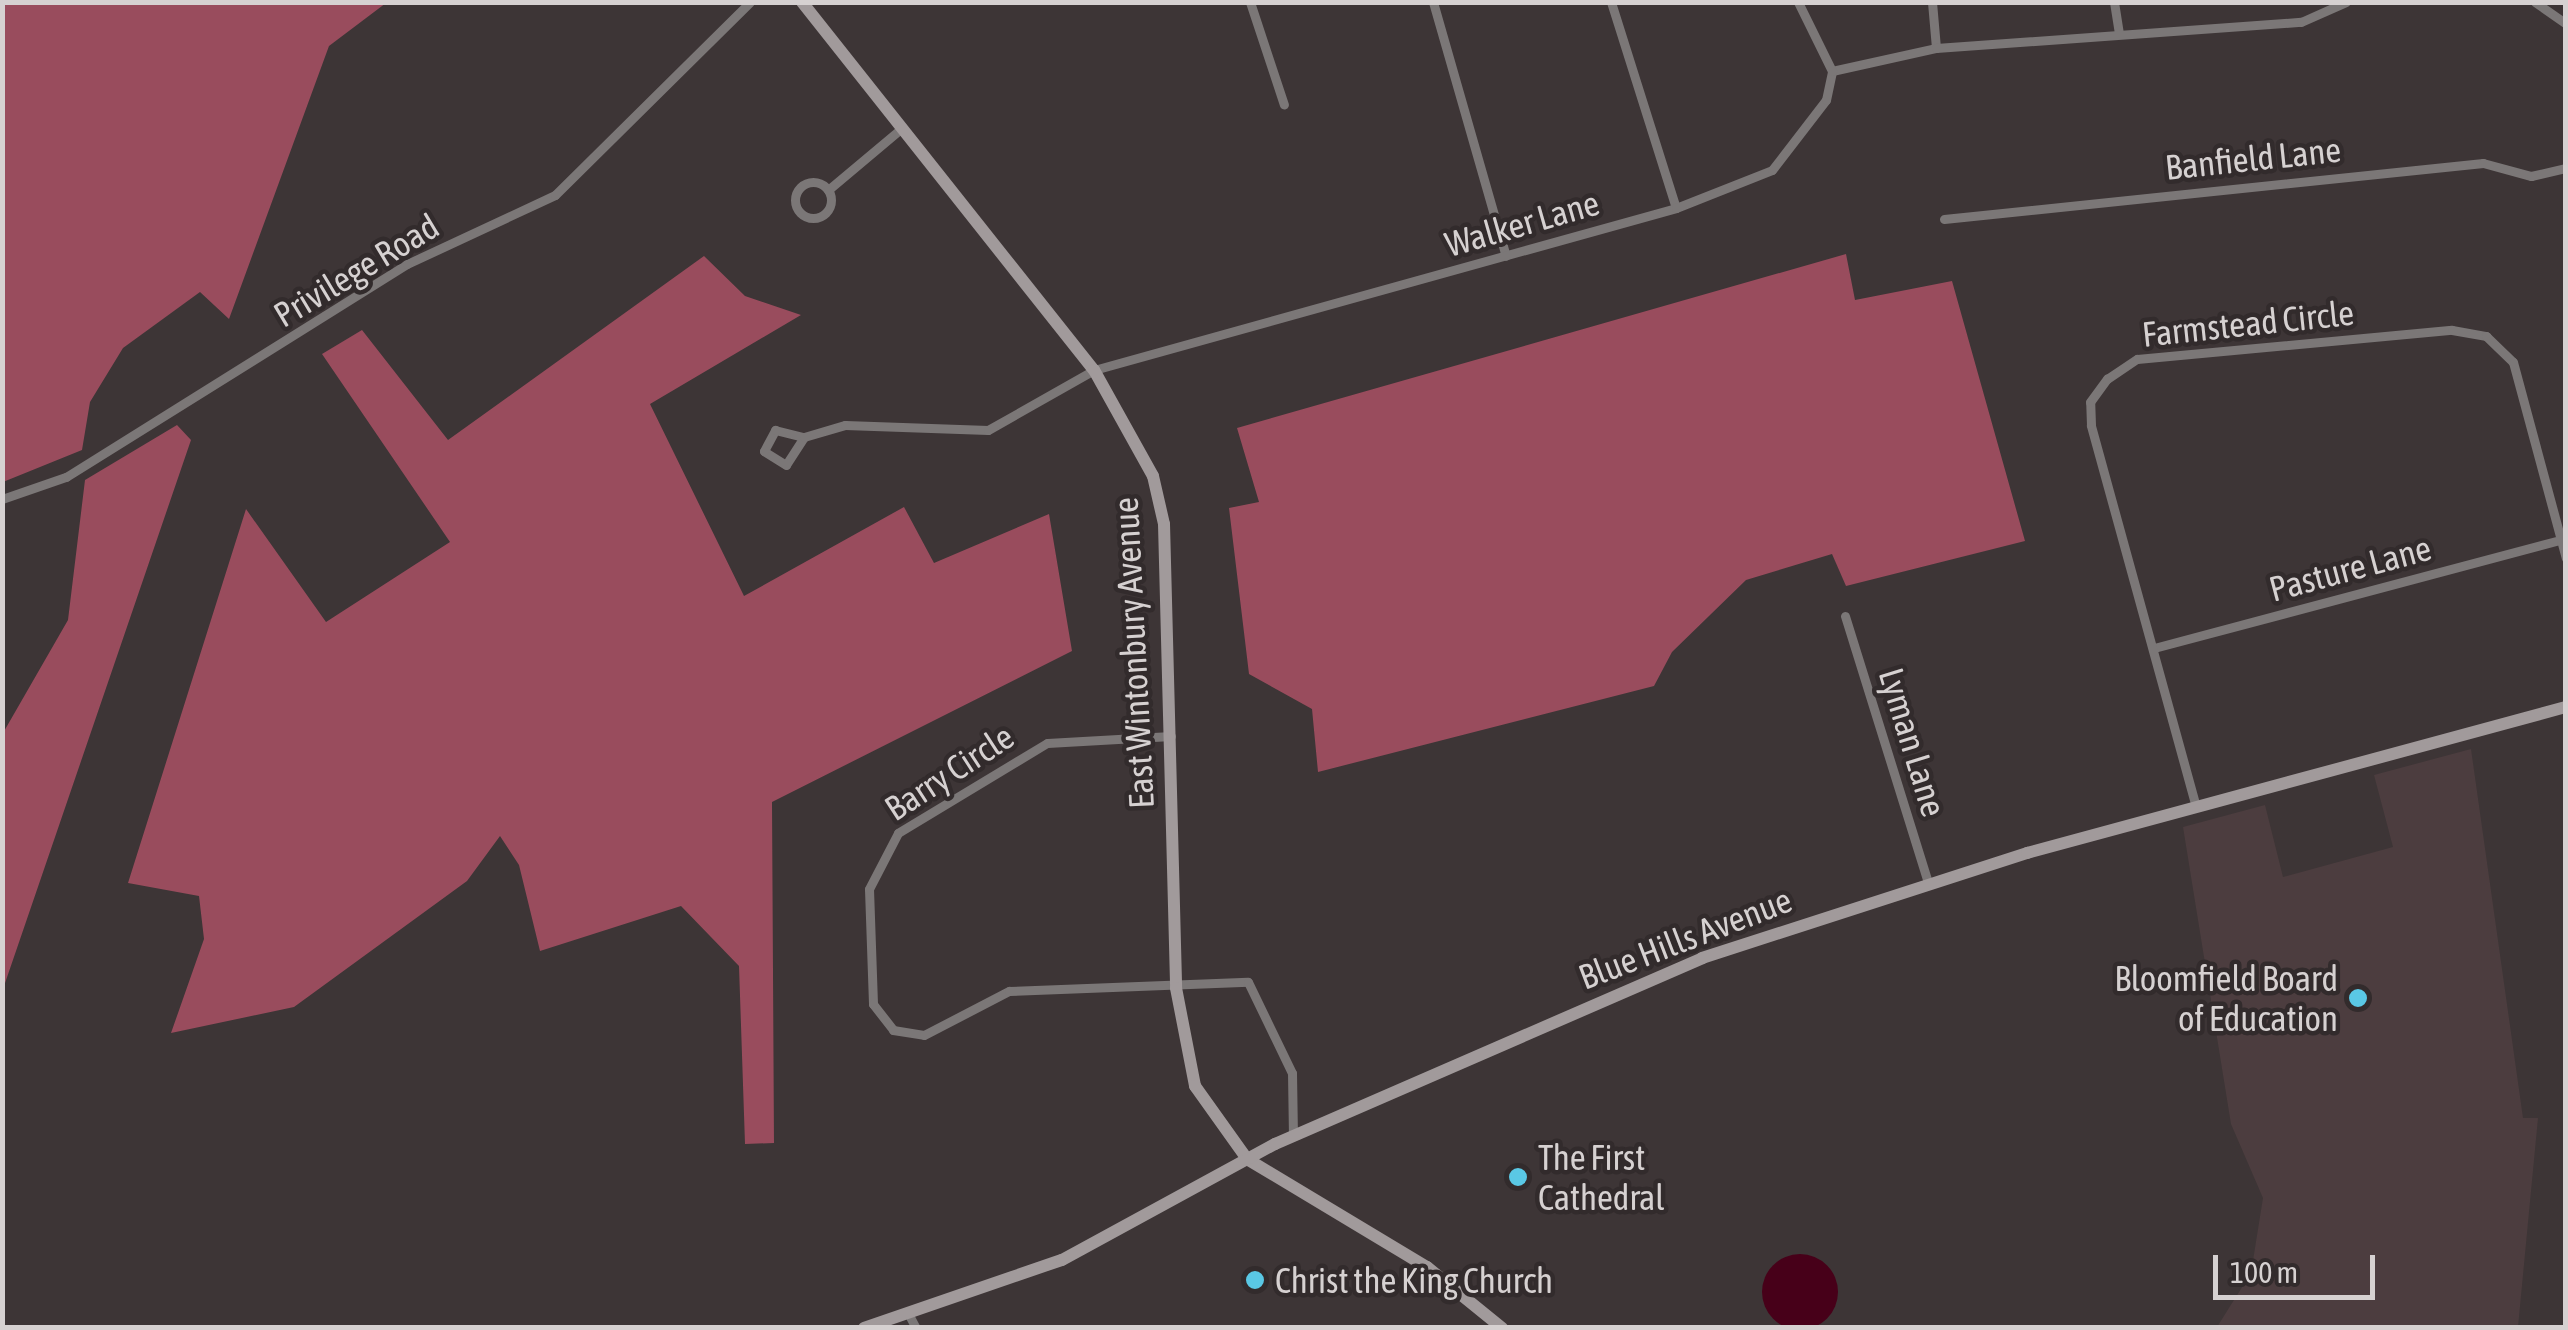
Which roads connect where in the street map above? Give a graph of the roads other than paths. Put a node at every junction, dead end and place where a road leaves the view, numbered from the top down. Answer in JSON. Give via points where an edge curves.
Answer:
{"nodes":[{"id":1,"x":750,"y":2,"type":"edge"},
{"id":2,"x":802,"y":2,"type":"edge"},
{"id":3,"x":1250,"y":2,"type":"edge"},
{"id":4,"x":1432,"y":2,"type":"edge"},
{"id":5,"x":1611,"y":2,"type":"edge"},
{"id":6,"x":1798,"y":2,"type":"edge"},
{"id":7,"x":1932,"y":2,"type":"edge"},
{"id":8,"x":2114,"y":2,"type":"edge"},
{"id":9,"x":2346,"y":2,"type":"edge"},
{"id":10,"x":2535,"y":2,"type":"edge"},
{"id":11,"x":2550,"y":7,"type":"edge"},
{"id":12,"x":2566,"y":24,"type":"edge"},
{"id":13,"x":2120,"y":34,"type":"junction"},
{"id":14,"x":1936,"y":48,"type":"junction"},
{"id":15,"x":1832,"y":72,"type":"junction"},
{"id":16,"x":1284,"y":105,"type":"dead end"},
{"id":17,"x":902,"y":128,"type":"junction"},
{"id":18,"x":2566,"y":168,"type":"edge"},
{"id":19,"x":828,"y":190,"type":"junction"},
{"id":20,"x":1676,"y":208,"type":"junction"},
{"id":21,"x":1944,"y":219,"type":"dead end"},
{"id":22,"x":1506,"y":256,"type":"junction"},
{"id":23,"x":1094,"y":370,"type":"junction"},
{"id":24,"x":804,"y":437,"type":"junction"},
{"id":25,"x":2,"y":500,"type":"edge"},
{"id":26,"x":2560,"y":540,"type":"junction"},
{"id":27,"x":2566,"y":558,"type":"edge"},
{"id":28,"x":1845,"y":616,"type":"dead end"},
{"id":29,"x":2154,"y":648,"type":"junction"},
{"id":30,"x":2566,"y":707,"type":"edge"},
{"id":31,"x":1171,"y":736,"type":"junction"},
{"id":32,"x":2196,"y":807,"type":"junction"},
{"id":33,"x":1928,"y":883,"type":"junction"},
{"id":34,"x":1176,"y":988,"type":"junction"},
{"id":35,"x":1293,"y":1136,"type":"junction"},
{"id":36,"x":1247,"y":1159,"type":"junction"},
{"id":37,"x":909,"y":1314,"type":"junction"},
{"id":38,"x":864,"y":1328,"type":"edge"},
{"id":39,"x":916,"y":1328,"type":"edge"},
{"id":40,"x":1502,"y":1328,"type":"edge"}],
"edges":[{"from":1,"to":25,"type":"street","name":"Privilege Road","via":[[555,194],[407,264],[66,478]]},
{"from":2,"to":17,"type":"main road","name":"East Wintonbury Avenue"},
{"from":3,"to":16,"type":"street"},
{"from":4,"to":22,"type":"street"},
{"from":5,"to":20,"type":"street"},
{"from":6,"to":15,"type":"street"},
{"from":7,"to":14,"type":"street"},
{"from":8,"to":13,"type":"street"},
{"from":9,"to":13,"type":"street","via":[[2301,22]]},
{"from":10,"to":11,"type":"street"},
{"from":11,"to":12,"type":"street"},
{"from":13,"to":14,"type":"street"},
{"from":14,"to":15,"type":"street"},
{"from":15,"to":20,"type":"street","name":"Walker Lane","via":[[1818,114],[1772,170]]},
{"from":17,"to":19,"type":"street"},
{"from":17,"to":23,"type":"main road","name":"East Wintonbury Avenue"},
{"from":18,"to":21,"type":"street","name":"Banfield Lane","via":[[2530,176],[2483,163]]},
{"from":19,"to":19,"type":"street","via":[[803,185],[798,210],[823,216]]},
{"from":20,"to":22,"type":"street","name":"Walker Lane"},
{"from":22,"to":23,"type":"street","name":"Walker Lane"},
{"from":23,"to":24,"type":"street","name":"Walker Lane","via":[[988,430],[846,425]]},
{"from":23,"to":31,"type":"main road","name":"East Wintonbury Avenue","via":[[1131,426],[1164,524]]},
{"from":24,"to":24,"type":"street","name":"Walker Lane","via":[[775,430],[764,451],[786,466]]},
{"from":26,"to":27,"type":"street","name":"Farmstead Circle"},
{"from":26,"to":29,"type":"street","name":"Pasture Lane"},
{"from":26,"to":29,"type":"street","name":"Farmstead Circle","via":[[2513,362],[2486,336],[2452,330],[2137,359],[2107,379],[2090,414]]},
{"from":28,"to":33,"type":"street","name":"Lyman Lane"},
{"from":29,"to":32,"type":"street","name":"Farmstead Circle"},
{"from":30,"to":32,"type":"main road","name":"Blue Hills Avenue"},
{"from":31,"to":34,"type":"main road","name":"East Wintonbury Avenue"},
{"from":31,"to":34,"type":"street","name":"Barry Circle","via":[[1034,748],[894,837],[874,870],[868,916],[873,1004],[902,1034],[939,1032],[1009,991]]},
{"from":32,"to":33,"type":"main road","name":"Blue Hills Avenue"},
{"from":33,"to":35,"type":"main road","name":"Blue Hills Avenue","via":[[1702,958]]},
{"from":34,"to":35,"type":"street","name":"Barry Circle","via":[[1236,980],[1254,989],[1295,1084]]},
{"from":34,"to":36,"type":"main road","name":"East Wintonbury Avenue","via":[[1195,1086]]},
{"from":35,"to":36,"type":"main road","name":"Blue Hills Avenue"},
{"from":36,"to":37,"type":"main road","name":"Blue Hills Avenue","via":[[1062,1260]]},
{"from":36,"to":40,"type":"main road","via":[[1427,1267]]},
{"from":37,"to":38,"type":"main road","name":"Blue Hills Avenue"},
{"from":37,"to":39,"type":"street"}]}
